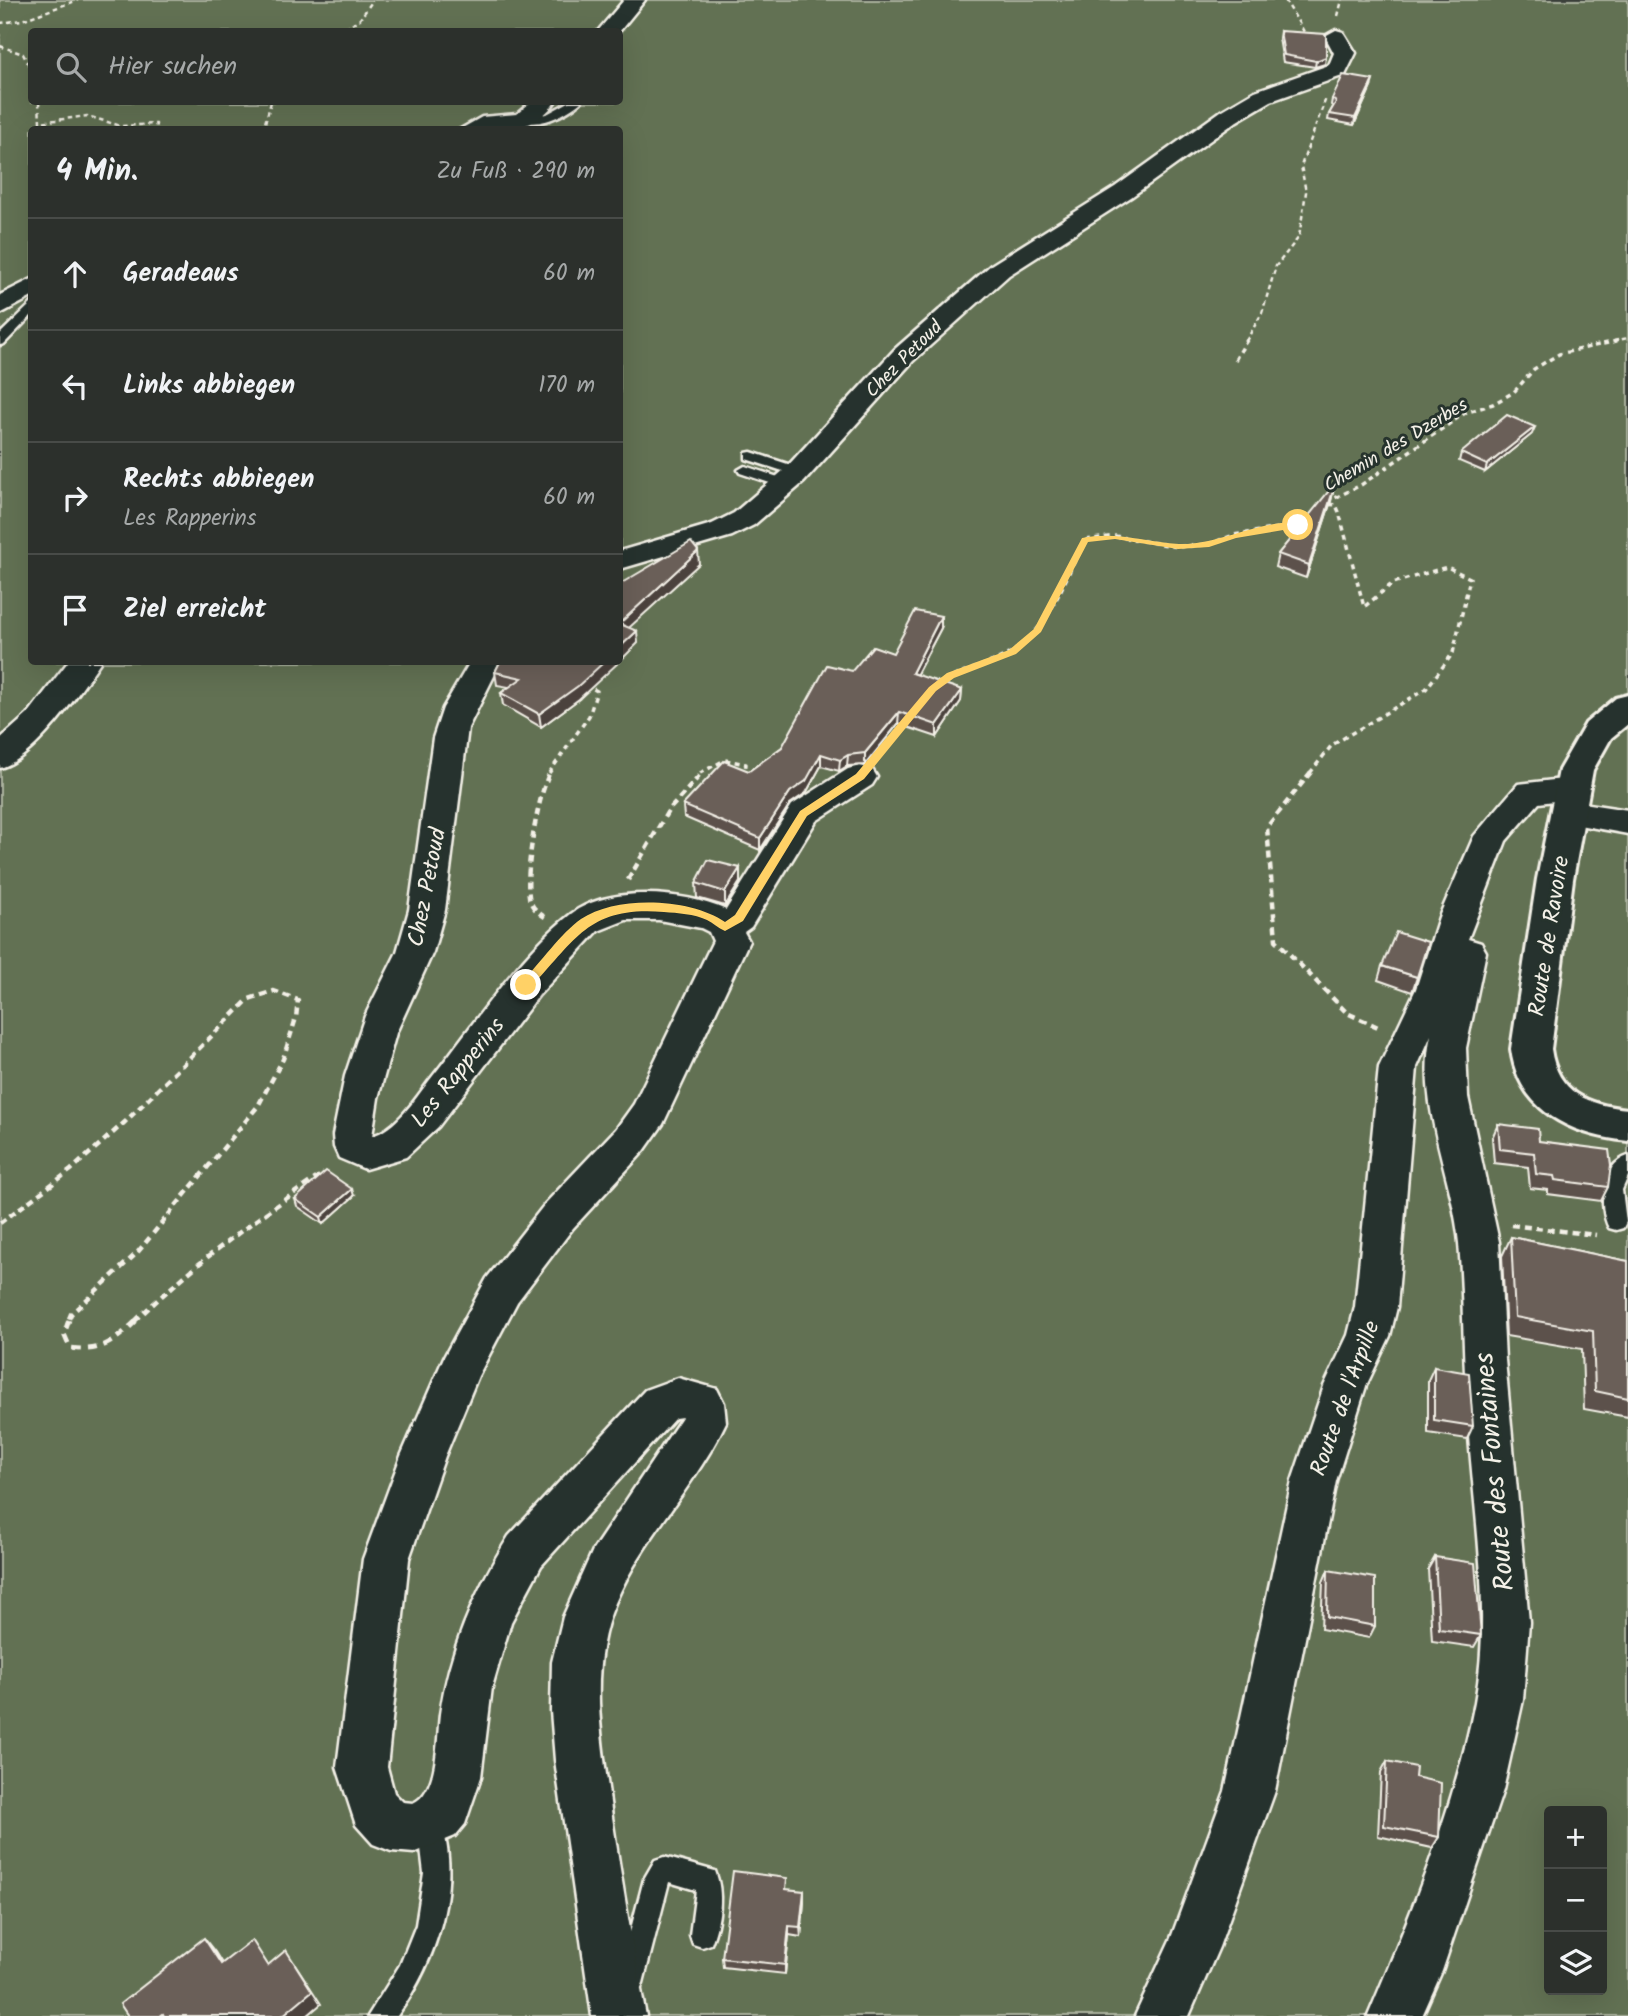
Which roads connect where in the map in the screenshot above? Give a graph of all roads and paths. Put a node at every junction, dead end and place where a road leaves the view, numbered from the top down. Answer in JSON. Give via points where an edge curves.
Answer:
{"nodes":[{"id":1,"x":78,"y":0,"type":"edge"},
{"id":2,"x":373,"y":0,"type":"edge"},
{"id":3,"x":635,"y":0,"type":"edge"},
{"id":4,"x":1285,"y":0,"type":"edge"},
{"id":5,"x":0,"y":23,"type":"edge"},
{"id":6,"x":345,"y":28,"type":"edge"},
{"id":7,"x":610,"y":28,"type":"edge"},
{"id":8,"x":1336,"y":36,"type":"dead end"},
{"id":9,"x":0,"y":46,"type":"edge"},
{"id":10,"x":28,"y":63,"type":"edge"},
{"id":11,"x":1325,"y":75,"type":"junction"},
{"id":12,"x":39,"y":105,"type":"edge"},
{"id":13,"x":270,"y":105,"type":"edge"},
{"id":14,"x":540,"y":105,"type":"edge"},
{"id":15,"x":571,"y":105,"type":"edge"},
{"id":16,"x":517,"y":124,"type":"edge"},
{"id":17,"x":121,"y":126,"type":"edge"},
{"id":18,"x":121,"y":126,"type":"edge"},
{"id":19,"x":156,"y":126,"type":"edge"},
{"id":20,"x":264,"y":126,"type":"edge"},
{"id":21,"x":480,"y":126,"type":"edge"},
{"id":22,"x":28,"y":288,"type":"edge"},
{"id":23,"x":0,"y":306,"type":"edge"},
{"id":24,"x":28,"y":311,"type":"edge"},
{"id":25,"x":1628,"y":338,"type":"edge"},
{"id":26,"x":0,"y":341,"type":"edge"},
{"id":27,"x":1235,"y":360,"type":"dead end"},
{"id":28,"x":751,"y":456,"type":"dead end"},
{"id":29,"x":745,"y":470,"type":"dead end"},
{"id":30,"x":792,"y":478,"type":"junction"},
{"id":31,"x":1324,"y":503,"type":"junction"},
{"id":32,"x":623,"y":559,"type":"edge"},
{"id":33,"x":82,"y":665,"type":"edge"},
{"id":34,"x":483,"y":665,"type":"edge"},
{"id":35,"x":587,"y":685,"type":"edge"},
{"id":36,"x":932,"y":689,"type":"edge"},
{"id":37,"x":1628,"y":706,"type":"edge"},
{"id":38,"x":909,"y":717,"type":"edge"},
{"id":39,"x":0,"y":757,"type":"edge"},
{"id":40,"x":860,"y":777,"type":"joint"},
{"id":41,"x":741,"y":784,"type":"edge"},
{"id":42,"x":1570,"y":801,"type":"junction"},
{"id":43,"x":1628,"y":821,"type":"edge"},
{"id":44,"x":617,"y":909,"type":"junction"},
{"id":45,"x":1458,"y":917,"type":"junction"},
{"id":46,"x":725,"y":927,"type":"junction"},
{"id":47,"x":573,"y":933,"type":"junction"},
{"id":48,"x":1408,"y":1041,"type":"junction"},
{"id":49,"x":1628,"y":1125,"type":"edge"},
{"id":50,"x":357,"y":1151,"type":"junction"},
{"id":51,"x":1628,"y":1164,"type":"edge"},
{"id":52,"x":1475,"y":1220,"type":"junction"},
{"id":53,"x":0,"y":1223,"type":"edge"},
{"id":54,"x":1609,"y":1229,"type":"joint"},
{"id":55,"x":429,"y":1821,"type":"junction"},
{"id":56,"x":702,"y":1935,"type":"dead end"},
{"id":57,"x":616,"y":2003,"type":"edge"},
{"id":58,"x":381,"y":2016,"type":"edge"},
{"id":59,"x":1162,"y":2016,"type":"edge"},
{"id":60,"x":1395,"y":2016,"type":"edge"}],
"edges":[{"from":1,"to":5,"type":"path"},
{"from":2,"to":6,"type":"path","via":[[360,19]]},
{"from":3,"to":7,"type":"street"},
{"from":4,"to":11,"type":"path","via":[[1310,41],[1308,63]]},
{"from":8,"to":11,"type":"street","via":[[1346,54],[1343,64]]},
{"from":9,"to":10,"type":"path","via":[[23,54]]},
{"from":11,"to":27,"type":"path","via":[[1333,84],[1301,166],[1306,192],[1299,237],[1276,266],[1262,313]]},
{"from":11,"to":30,"type":"street","name":"Chez Petoud","via":[[1263,96],[971,292],[865,395]]},
{"from":12,"to":17,"type":"path","via":[[40,122],[87,116]]},
{"from":13,"to":20,"type":"path"},
{"from":14,"to":16,"type":"street"},
{"from":15,"to":16,"type":"lane","via":[[549,117]]},
{"from":16,"to":21,"type":"street"},
{"from":18,"to":19,"type":"path"},
{"from":22,"to":23,"type":"street"},
{"from":24,"to":26,"type":"lane"},
{"from":25,"to":31,"type":"path","name":"Chemin des Dzerbes","via":[[1559,354],[1534,369],[1514,392],[1465,413],[1361,485]]},
{"from":28,"to":30,"type":"lane"},
{"from":29,"to":30,"type":"lane"},
{"from":30,"to":32,"type":"street","name":"Chez Petoud","via":[[754,513],[733,525]]},
{"from":31,"to":36,"type":"path","name":"Chemin des Dzerbes","via":[[1298,525],[1234,535],[1209,544],[1178,547],[1115,536],[1085,540],[1038,630],[1012,652],[951,675]]},
{"from":31,"to":48,"type":"path","via":[[1336,505],[1339,512],[1364,607],[1394,583],[1447,567],[1470,578],[1452,653],[1426,690],[1332,745],[1267,827],[1276,940],[1346,1013]]},
{"from":33,"to":39,"type":"street","via":[[39,721]]},
{"from":34,"to":50,"type":"street","name":"Chez Petoud","via":[[449,737],[424,922],[407,972],[388,1006],[363,1082],[352,1142]]},
{"from":35,"to":47,"type":"path","via":[[597,691],[595,709],[543,786],[528,895],[536,912]]},
{"from":37,"to":42,"type":"street","name":"Route de Ravoire","via":[[1598,731],[1585,750]]},
{"from":38,"to":40,"type":"path"},
{"from":40,"to":46,"type":"street","via":[[804,813],[739,918]]},
{"from":41,"to":44,"type":"path","via":[[746,764],[726,760],[703,770],[672,804],[616,899]]},
{"from":42,"to":43,"type":"street","name":"Route de l'Arpille"},
{"from":42,"to":45,"type":"street","name":"Route de l'Arpille","via":[[1554,788],[1530,792],[1491,836]]},
{"from":42,"to":49,"type":"street","name":"Route de Ravoire","via":[[1531,1065],[1538,1081],[1572,1112]]},
{"from":44,"to":46,"type":"street","name":"Les Rapperins","via":[[684,910],[710,916]]},
{"from":44,"to":47,"type":"street","name":"Les Rapperins","via":[[585,922]]},
{"from":45,"to":48,"type":"street","name":"Route de l'Arpille","via":[[1434,989]]},
{"from":45,"to":52,"type":"street","name":"Route des Fontaines","via":[[1468,951],[1447,1048],[1449,1097]]},
{"from":46,"to":55,"type":"street","via":[[731,941],[727,953],[649,1113],[502,1290],[459,1370],[422,1456],[386,1559],[362,1767],[373,1807],[391,1826],[414,1828]]},
{"from":47,"to":50,"type":"street","name":"Les Rapperins","via":[[526,985],[424,1116],[392,1146]]},
{"from":48,"to":59,"type":"street","name":"Route de l'Arpille","via":[[1398,1067],[1372,1327],[1345,1386],[1314,1481],[1250,1791],[1193,1947]]},
{"from":50,"to":53,"type":"path","via":[[243,1227],[184,1274],[114,1342],[88,1351],[70,1348],[64,1334],[71,1314],[137,1253],[258,1106],[283,1059],[298,1000],[288,992],[264,991],[249,999],[71,1170]]},
{"from":51,"to":54,"type":"lane","via":[[1612,1184]]},
{"from":52,"to":54,"type":"path"},
{"from":52,"to":60,"type":"street","name":"Route des Fontaines","via":[[1506,1622],[1499,1700],[1478,1790],[1416,1970]]},
{"from":55,"to":57,"type":"street","via":[[447,1806],[456,1777],[468,1687],[489,1619],[525,1551],[660,1404],[678,1397],[702,1403],[704,1422],[617,1555],[579,1636],[575,1726]]},
{"from":55,"to":58,"type":"lane","via":[[437,1871],[427,1925],[415,1965]]},
{"from":56,"to":57,"type":"lane","via":[[709,1891],[706,1880],[664,1869],[656,1879],[631,1982]]}]}
